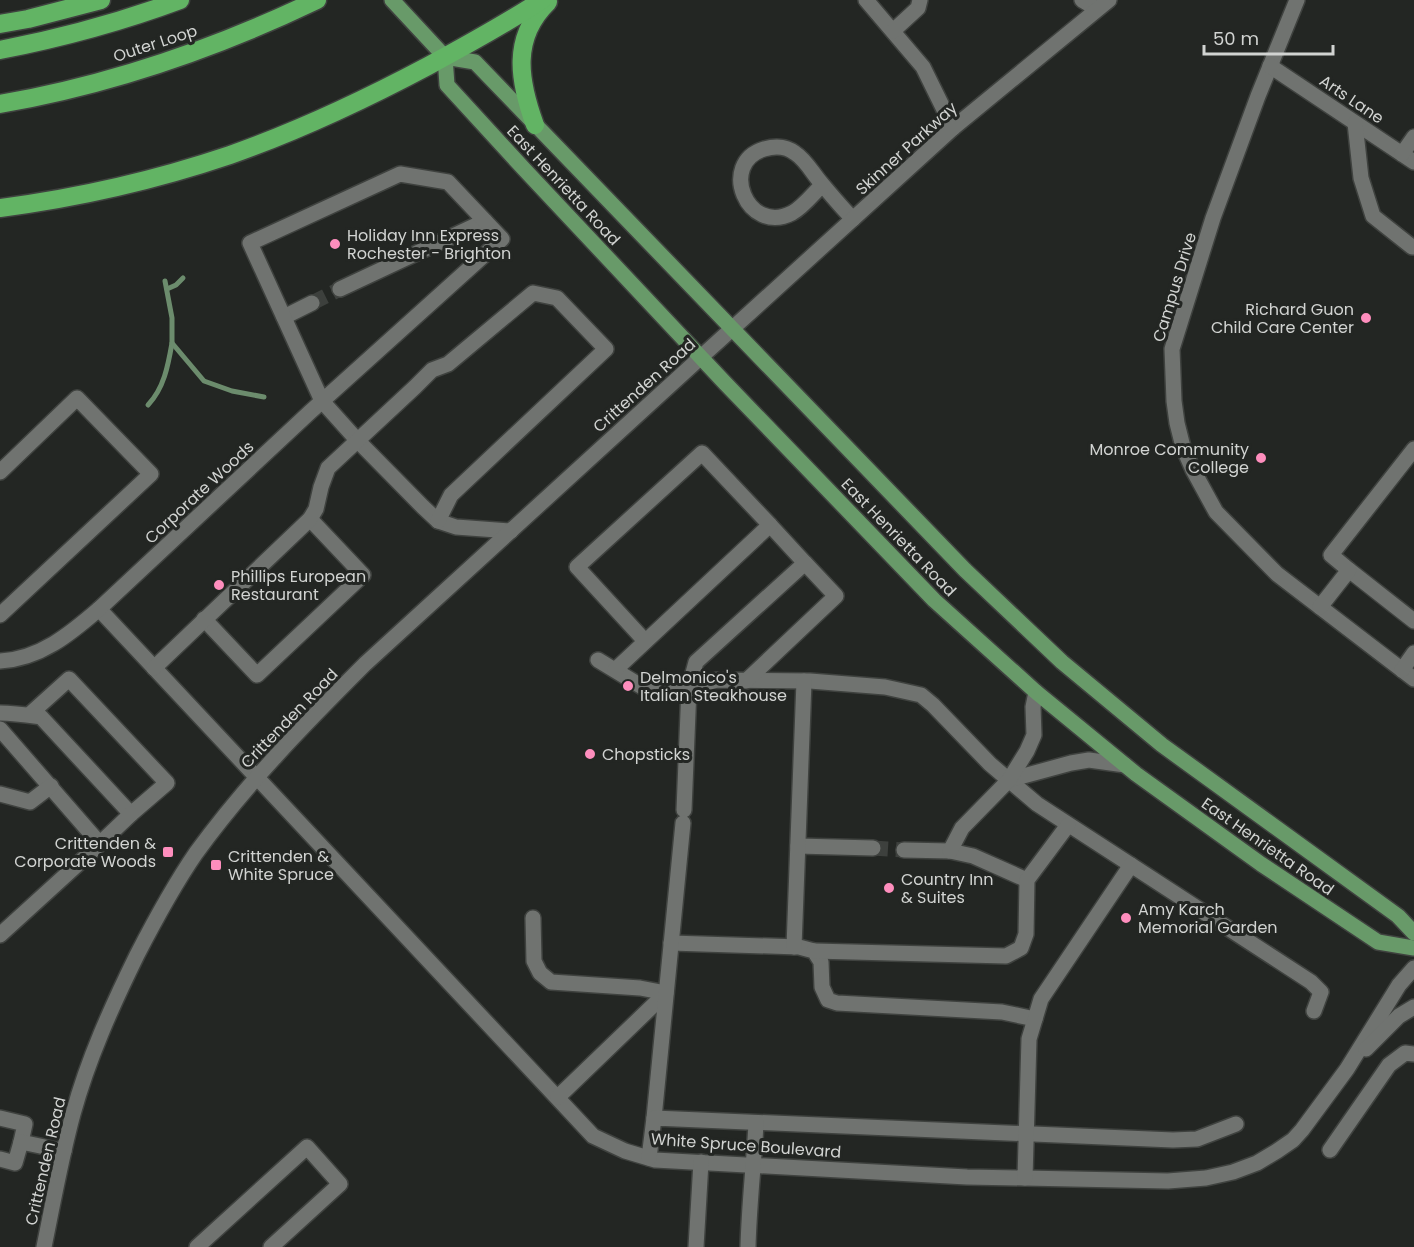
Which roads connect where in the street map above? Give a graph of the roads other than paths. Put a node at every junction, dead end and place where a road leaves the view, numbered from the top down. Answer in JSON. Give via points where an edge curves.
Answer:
{"nodes":[{"id":1,"x":100,"y":0,"type":"edge"},
{"id":2,"x":180,"y":0,"type":"edge"},
{"id":3,"x":317,"y":0,"type":"edge"},
{"id":4,"x":392,"y":0,"type":"edge"},
{"id":5,"x":542,"y":0,"type":"edge"},
{"id":6,"x":550,"y":0,"type":"edge"},
{"id":7,"x":866,"y":0,"type":"edge"},
{"id":8,"x":920,"y":0,"type":"edge"},
{"id":9,"x":1083,"y":0,"type":"edge"},
{"id":10,"x":1297,"y":0,"type":"edge"},
{"id":11,"x":77,"y":5,"type":"junction"},
{"id":12,"x":1103,"y":5,"type":"edge"},
{"id":13,"x":0,"y":15,"type":"edge"},
{"id":14,"x":0,"y":24,"type":"edge"},
{"id":15,"x":893,"y":31,"type":"junction"},
{"id":16,"x":0,"y":50,"type":"edge"},
{"id":17,"x":445,"y":57,"type":"junction"},
{"id":18,"x":1270,"y":66,"type":"junction"},
{"id":19,"x":0,"y":104,"type":"edge"},
{"id":20,"x":1355,"y":123,"type":"junction"},
{"id":21,"x":535,"y":125,"type":"junction"},
{"id":22,"x":954,"y":128,"type":"junction"},
{"id":23,"x":1414,"y":137,"type":"edge"},
{"id":24,"x":1408,"y":158,"type":"edge"},
{"id":25,"x":822,"y":185,"type":"junction"},
{"id":26,"x":0,"y":208,"type":"edge"},
{"id":27,"x":853,"y":219,"type":"junction"},
{"id":28,"x":485,"y":221,"type":"junction"},
{"id":29,"x":1414,"y":247,"type":"edge"},
{"id":30,"x":340,"y":290,"type":"tunnel mouth"},
{"id":31,"x":312,"y":303,"type":"tunnel mouth"},
{"id":32,"x":284,"y":317,"type":"junction"},
{"id":33,"x":732,"y":330,"type":"junction"},
{"id":34,"x":701,"y":357,"type":"junction"},
{"id":35,"x":322,"y":401,"type":"junction"},
{"id":36,"x":357,"y":440,"type":"junction"},
{"id":37,"x":1414,"y":449,"type":"edge"},
{"id":38,"x":0,"y":472,"type":"edge"},
{"id":39,"x":310,"y":519,"type":"junction"},
{"id":40,"x":438,"y":521,"type":"junction"},
{"id":41,"x":770,"y":525,"type":"junction"},
{"id":42,"x":511,"y":531,"type":"junction"},
{"id":43,"x":805,"y":563,"type":"junction"},
{"id":44,"x":1349,"y":570,"type":"junction"},
{"id":45,"x":1320,"y":607,"type":"junction"},
{"id":46,"x":99,"y":609,"type":"junction"},
{"id":47,"x":0,"y":615,"type":"edge"},
{"id":48,"x":204,"y":619,"type":"junction"},
{"id":49,"x":1414,"y":621,"type":"edge"},
{"id":50,"x":645,"y":641,"type":"junction"},
{"id":51,"x":1414,"y":653,"type":"edge"},
{"id":52,"x":598,"y":660,"type":"dead end"},
{"id":53,"x":0,"y":661,"type":"edge"},
{"id":54,"x":154,"y":668,"type":"junction"},
{"id":55,"x":615,"y":670,"type":"junction"},
{"id":56,"x":1401,"y":670,"type":"junction"},
{"id":57,"x":1414,"y":680,"type":"edge"},
{"id":58,"x":746,"y":681,"type":"junction"},
{"id":59,"x":804,"y":681,"type":"junction"},
{"id":60,"x":689,"y":688,"type":"junction"},
{"id":61,"x":1036,"y":692,"type":"junction"},
{"id":62,"x":0,"y":713,"type":"edge"},
{"id":63,"x":29,"y":715,"type":"junction"},
{"id":64,"x":0,"y":729,"type":"edge"},
{"id":65,"x":1125,"y":765,"type":"junction"},
{"id":66,"x":256,"y":777,"type":"junction"},
{"id":67,"x":1009,"y":780,"type":"junction"},
{"id":68,"x":51,"y":786,"type":"junction"},
{"id":69,"x":0,"y":794,"type":"edge"},
{"id":70,"x":131,"y":814,"type":"junction"},
{"id":71,"x":1068,"y":825,"type":"junction"},
{"id":72,"x":798,"y":846,"type":"junction"},
{"id":73,"x":873,"y":848,"type":"tunnel mouth"},
{"id":74,"x":904,"y":850,"type":"tunnel mouth"},
{"id":75,"x":950,"y":851,"type":"junction"},
{"id":76,"x":90,"y":853,"type":"junction"},
{"id":77,"x":1131,"y":865,"type":"junction"},
{"id":78,"x":1027,"y":880,"type":"junction"},
{"id":79,"x":533,"y":918,"type":"dead end"},
{"id":80,"x":1414,"y":933,"type":"edge"},
{"id":81,"x":0,"y":935,"type":"edge"},
{"id":82,"x":671,"y":943,"type":"junction"},
{"id":83,"x":794,"y":947,"type":"junction"},
{"id":84,"x":1414,"y":948,"type":"edge"},
{"id":85,"x":814,"y":951,"type":"junction"},
{"id":86,"x":1414,"y":968,"type":"edge"},
{"id":87,"x":666,"y":993,"type":"junction"},
{"id":88,"x":1414,"y":1007,"type":"edge"},
{"id":89,"x":1314,"y":1011,"type":"dead end"},
{"id":90,"x":1035,"y":1019,"type":"junction"},
{"id":91,"x":1414,"y":1054,"type":"edge"},
{"id":92,"x":1347,"y":1069,"type":"junction"},
{"id":93,"x":558,"y":1097,"type":"junction"},
{"id":94,"x":0,"y":1118,"type":"edge"},
{"id":95,"x":654,"y":1119,"type":"junction"},
{"id":96,"x":756,"y":1123,"type":"junction"},
{"id":97,"x":1236,"y":1124,"type":"dead end"},
{"id":98,"x":1026,"y":1133,"type":"junction"},
{"id":99,"x":21,"y":1142,"type":"junction"},
{"id":100,"x":1330,"y":1149,"type":"dead end"},
{"id":101,"x":64,"y":1151,"type":"junction"},
{"id":102,"x":649,"y":1158,"type":"junction"},
{"id":103,"x":0,"y":1159,"type":"edge"},
{"id":104,"x":701,"y":1162,"type":"junction"},
{"id":105,"x":754,"y":1165,"type":"junction"},
{"id":106,"x":1025,"y":1178,"type":"junction"},
{"id":107,"x":44,"y":1247,"type":"edge"},
{"id":108,"x":197,"y":1247,"type":"edge"},
{"id":109,"x":271,"y":1247,"type":"edge"},
{"id":110,"x":696,"y":1247,"type":"edge"},
{"id":111,"x":748,"y":1247,"type":"edge"}],
"edges":[{"from":1,"to":11,"type":"highway"},
{"from":2,"to":16,"type":"highway","name":"Outer Loop","via":[[85,30]]},
{"from":3,"to":19,"type":"highway","name":"Outer Loop","via":[[160,64]]},
{"from":4,"to":17,"type":"main road"},
{"from":5,"to":17,"type":"highway"},
{"from":6,"to":21,"type":"highway","via":[[533,21],[522,51],[523,81]]},
{"from":7,"to":15,"type":"street"},
{"from":8,"to":15,"type":"street","via":[[918,8]]},
{"from":9,"to":12,"type":"street"},
{"from":10,"to":18,"type":"street","name":"Campus Drive"},
{"from":11,"to":13,"type":"highway"},
{"from":11,"to":14,"type":"highway"},
{"from":12,"to":22,"type":"street","name":"Skinner Parkway"},
{"from":15,"to":22,"type":"street","via":[[923,67]]},
{"from":17,"to":21,"type":"main road","name":"East Henrietta Road","via":[[475,62]]},
{"from":17,"to":26,"type":"highway","via":[[316,122],[229,155],[169,174]]},
{"from":17,"to":34,"type":"main road","name":"East Henrietta Road","via":[[447,85]]},
{"from":18,"to":20,"type":"street","name":"Arts Lane"},
{"from":18,"to":45,"type":"street","name":"Campus Drive","via":[[1213,218],[1172,349],[1174,400],[1183,447],[1216,512],[1277,574]]},
{"from":20,"to":24,"type":"street","name":"Arts Lane"},
{"from":20,"to":29,"type":"street","via":[[1361,178],[1373,216]]},
{"from":21,"to":33,"type":"main road","name":"East Henrietta Road"},
{"from":22,"to":27,"type":"street","name":"Skinner Parkway"},
{"from":23,"to":24,"type":"street"},
{"from":25,"to":25,"type":"street","via":[[803,160],[783,147],[759,150],[743,167],[740,178],[751,208],[771,217],[793,212]]},
{"from":25,"to":27,"type":"street"},
{"from":27,"to":33,"type":"street","name":"Skinner Parkway"},
{"from":28,"to":30,"type":"street"},
{"from":28,"to":32,"type":"street","via":[[448,182],[400,174],[249,243]]},
{"from":28,"to":35,"type":"street","name":"Corporate Woods","via":[[502,239]]},
{"from":31,"to":32,"type":"street"},
{"from":32,"to":35,"type":"street"},
{"from":33,"to":34,"type":"street","name":"Crittenden Road"},
{"from":33,"to":80,"type":"main road","name":"East Henrietta Road","via":[[965,570],[1062,662],[1162,745],[1398,916]]},
{"from":34,"to":42,"type":"street","name":"Crittenden Road"},
{"from":34,"to":61,"type":"main road","name":"East Henrietta Road","via":[[934,600]]},
{"from":35,"to":36,"type":"street"},
{"from":35,"to":46,"type":"street","name":"Corporate Woods"},
{"from":36,"to":39,"type":"street","via":[[328,468]]},
{"from":36,"to":40,"type":"street"},
{"from":36,"to":40,"type":"street","via":[[432,370],[448,364],[532,293],[557,297],[606,349],[451,495]]},
{"from":37,"to":44,"type":"street","via":[[1331,555]]},
{"from":38,"to":47,"type":"street","via":[[77,398],[151,474]]},
{"from":39,"to":48,"type":"street"},
{"from":39,"to":48,"type":"street","via":[[363,575],[355,583],[257,675]]},
{"from":40,"to":42,"type":"street","via":[[456,527]]},
{"from":41,"to":43,"type":"street"},
{"from":41,"to":50,"type":"street"},
{"from":41,"to":50,"type":"street","via":[[702,453],[577,567]]},
{"from":42,"to":66,"type":"street","name":"Crittenden Road","via":[[365,664]]},
{"from":43,"to":58,"type":"street","via":[[837,596]]},
{"from":43,"to":60,"type":"street","via":[[696,662]]},
{"from":44,"to":45,"type":"street"},
{"from":44,"to":49,"type":"street"},
{"from":45,"to":56,"type":"street","name":"Campus Drive"},
{"from":46,"to":53,"type":"street","name":"Corporate Woods","via":[[51,646]]},
{"from":46,"to":54,"type":"street"},
{"from":48,"to":54,"type":"street"},
{"from":50,"to":55,"type":"street"},
{"from":51,"to":56,"type":"street"},
{"from":52,"to":55,"type":"street"},
{"from":54,"to":66,"type":"street"},
{"from":55,"to":60,"type":"street","via":[[649,691]]},
{"from":56,"to":57,"type":"street","name":"Campus Drive"},
{"from":58,"to":59,"type":"street"},
{"from":58,"to":60,"type":"street","via":[[717,680]]},
{"from":59,"to":67,"type":"street","via":[[885,687],[921,695]]},
{"from":59,"to":72,"type":"street"},
{"from":60,"to":82,"type":"street","via":[[684,816]]},
{"from":61,"to":65,"type":"main road","name":"East Henrietta Road"},
{"from":61,"to":67,"type":"street","via":[[1034,735]]},
{"from":62,"to":63,"type":"street"},
{"from":63,"to":70,"type":"street","via":[[40,717]]},
{"from":63,"to":70,"type":"street","via":[[69,679],[167,783]]},
{"from":64,"to":68,"type":"street"},
{"from":65,"to":67,"type":"street","via":[[1089,760]]},
{"from":65,"to":84,"type":"main road","name":"East Henrietta Road","via":[[1261,864],[1378,942]]},
{"from":66,"to":93,"type":"street","name":"White Spruce Boulevard"},
{"from":66,"to":101,"type":"street","name":"Crittenden Road","via":[[195,854],[144,942],[106,1022]]},
{"from":67,"to":71,"type":"street"},
{"from":67,"to":75,"type":"street","via":[[962,828]]},
{"from":68,"to":69,"type":"street","via":[[30,802]]},
{"from":68,"to":76,"type":"street","via":[[94,837]]},
{"from":70,"to":76,"type":"street"},
{"from":71,"to":77,"type":"street"},
{"from":71,"to":78,"type":"street"},
{"from":72,"to":73,"type":"street"},
{"from":72,"to":83,"type":"street"},
{"from":74,"to":75,"type":"street"},
{"from":75,"to":78,"type":"street","via":[[974,856]]},
{"from":76,"to":81,"type":"street"},
{"from":77,"to":89,"type":"street","via":[[1311,982],[1321,992]]},
{"from":77,"to":90,"type":"street","via":[[1041,999]]},
{"from":78,"to":85,"type":"street","via":[[1026,934],[1021,948],[1006,956]]},
{"from":79,"to":87,"type":"street","via":[[534,961],[540,974],[551,982]]},
{"from":82,"to":83,"type":"street"},
{"from":82,"to":87,"type":"street"},
{"from":83,"to":85,"type":"street"},
{"from":85,"to":90,"type":"street","via":[[821,963],[825,994],[837,1004],[1002,1012]]},
{"from":86,"to":92,"type":"street","name":"White Spruce Boulevard","via":[[1399,985]]},
{"from":87,"to":93,"type":"street"},
{"from":87,"to":95,"type":"street"},
{"from":88,"to":92,"type":"street","name":"White Spruce Boulevard","via":[[1399,1016]]},
{"from":90,"to":98,"type":"street","via":[[1029,1039]]},
{"from":91,"to":100,"type":"street","via":[[1405,1053],[1389,1065]]},
{"from":92,"to":106,"type":"street","name":"White Spruce Boulevard","via":[[1293,1140],[1257,1163],[1233,1172],[1168,1181]]},
{"from":93,"to":102,"type":"street","name":"White Spruce Boulevard","via":[[593,1136]]},
{"from":94,"to":99,"type":"street","via":[[25,1124]]},
{"from":95,"to":96,"type":"street"},
{"from":95,"to":102,"type":"street"},
{"from":96,"to":98,"type":"street"},
{"from":96,"to":105,"type":"street"},
{"from":97,"to":98,"type":"street","via":[[1197,1139]]},
{"from":98,"to":106,"type":"street"},
{"from":99,"to":101,"type":"street"},
{"from":99,"to":103,"type":"street","via":[[15,1163]]},
{"from":101,"to":107,"type":"street","name":"Crittenden Road"},
{"from":102,"to":104,"type":"street","name":"White Spruce Boulevard"},
{"from":104,"to":105,"type":"street","name":"White Spruce Boulevard"},
{"from":104,"to":110,"type":"street"},
{"from":105,"to":106,"type":"street","name":"White Spruce Boulevard"},
{"from":105,"to":111,"type":"street"},
{"from":108,"to":109,"type":"street","via":[[307,1148],[340,1184]]}]}
